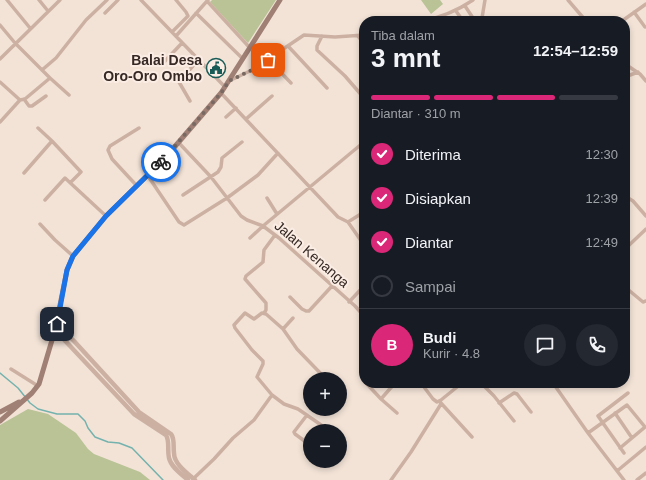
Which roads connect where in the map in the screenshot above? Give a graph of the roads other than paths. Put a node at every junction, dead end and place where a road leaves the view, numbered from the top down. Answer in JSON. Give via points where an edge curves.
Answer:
{"nodes":[{"id":1,"x":7,"y":0,"type":"edge"},
{"id":2,"x":39,"y":0,"type":"edge"},
{"id":3,"x":60,"y":0,"type":"edge"},
{"id":4,"x":107,"y":0,"type":"edge"},
{"id":5,"x":118,"y":0,"type":"edge"},
{"id":6,"x":141,"y":0,"type":"edge"},
{"id":7,"x":176,"y":0,"type":"edge"},
{"id":8,"x":280,"y":0,"type":"edge"},
{"id":9,"x":473,"y":0,"type":"edge"},
{"id":10,"x":485,"y":0,"type":"edge"},
{"id":11,"x":568,"y":0,"type":"edge"},
{"id":12,"x":208,"y":1,"type":"edge"},
{"id":13,"x":646,"y":4,"type":"edge"},
{"id":14,"x":465,"y":6,"type":"junction"},
{"id":15,"x":48,"y":11,"type":"junction"},
{"id":16,"x":456,"y":11,"type":"junction"},
{"id":17,"x":634,"y":12,"type":"junction"},
{"id":18,"x":104,"y":13,"type":"dead end"},
{"id":19,"x":196,"y":14,"type":"junction"},
{"id":20,"x":441,"y":16,"type":"edge"},
{"id":21,"x":460,"y":16,"type":"edge"},
{"id":22,"x":472,"y":16,"type":"edge"},
{"id":23,"x":482,"y":16,"type":"edge"},
{"id":24,"x":582,"y":16,"type":"edge"},
{"id":25,"x":629,"y":16,"type":"edge"},
{"id":26,"x":0,"y":25,"type":"edge"},
{"id":27,"x":645,"y":27,"type":"dead end"},
{"id":28,"x":30,"y":28,"type":"junction"},
{"id":29,"x":172,"y":32,"type":"junction"},
{"id":30,"x":176,"y":36,"type":"junction"},
{"id":31,"x":322,"y":36,"type":"junction"},
{"id":32,"x":358,"y":36,"type":"edge"},
{"id":33,"x":15,"y":43,"type":"junction"},
{"id":34,"x":182,"y":43,"type":"junction"},
{"id":35,"x":288,"y":46,"type":"junction"},
{"id":36,"x":250,"y":48,"type":"junction"},
{"id":37,"x":0,"y":58,"type":"edge"},
{"id":38,"x":243,"y":59,"type":"junction"},
{"id":39,"x":198,"y":60,"type":"junction"},
{"id":40,"x":268,"y":60,"type":"junction"},
{"id":41,"x":164,"y":62,"type":"dead end"},
{"id":42,"x":630,"y":67,"type":"edge"},
{"id":43,"x":237,"y":69,"type":"junction"},
{"id":44,"x":42,"y":70,"type":"junction"},
{"id":45,"x":638,"y":72,"type":"junction"},
{"id":46,"x":243,"y":75,"type":"junction"},
{"id":47,"x":630,"y":75,"type":"edge"},
{"id":48,"x":50,"y":78,"type":"junction"},
{"id":49,"x":229,"y":81,"type":"junction"},
{"id":50,"x":646,"y":81,"type":"edge"},
{"id":51,"x":0,"y":82,"type":"edge"},
{"id":52,"x":291,"y":83,"type":"dead end"},
{"id":53,"x":225,"y":88,"type":"junction"},
{"id":54,"x":327,"y":88,"type":"dead end"},
{"id":55,"x":359,"y":89,"type":"edge"},
{"id":56,"x":221,"y":93,"type":"junction"},
{"id":57,"x":69,"y":95,"type":"dead end"},
{"id":58,"x":46,"y":96,"type":"dead end"},
{"id":59,"x":272,"y":96,"type":"dead end"},
{"id":60,"x":22,"y":100,"type":"junction"},
{"id":61,"x":190,"y":101,"type":"dead end"},
{"id":62,"x":236,"y":108,"type":"junction"},
{"id":63,"x":226,"y":117,"type":"dead end"},
{"id":64,"x":246,"y":119,"type":"junction"},
{"id":65,"x":0,"y":122,"type":"edge"},
{"id":66,"x":38,"y":128,"type":"dead end"},
{"id":67,"x":139,"y":128,"type":"dead end"},
{"id":68,"x":52,"y":141,"type":"junction"},
{"id":69,"x":242,"y":142,"type":"dead end"},
{"id":70,"x":179,"y":143,"type":"junction"},
{"id":71,"x":359,"y":146,"type":"edge"},
{"id":72,"x":278,"y":153,"type":"junction"},
{"id":73,"x":24,"y":173,"type":"dead end"},
{"id":74,"x":148,"y":176,"type":"junction"},
{"id":75,"x":211,"y":177,"type":"junction"},
{"id":76,"x":71,"y":182,"type":"junction"},
{"id":77,"x":137,"y":186,"type":"junction"},
{"id":78,"x":310,"y":187,"type":"junction"},
{"id":79,"x":183,"y":195,"type":"dead end"},
{"id":80,"x":227,"y":198,"type":"junction"},
{"id":81,"x":267,"y":198,"type":"dead end"},
{"id":82,"x":630,"y":199,"type":"edge"},
{"id":83,"x":45,"y":200,"type":"dead end"},
{"id":84,"x":277,"y":214,"type":"junction"},
{"id":85,"x":359,"y":215,"type":"edge"},
{"id":86,"x":106,"y":216,"type":"junction"},
{"id":87,"x":646,"y":216,"type":"edge"},
{"id":88,"x":348,"y":222,"type":"junction"},
{"id":89,"x":40,"y":224,"type":"dead end"},
{"id":90,"x":262,"y":226,"type":"junction"},
{"id":91,"x":646,"y":229,"type":"edge"},
{"id":92,"x":275,"y":235,"type":"junction"},
{"id":93,"x":250,"y":238,"type":"dead end"},
{"id":94,"x":359,"y":238,"type":"edge"},
{"id":95,"x":630,"y":244,"type":"edge"},
{"id":96,"x":73,"y":256,"type":"junction"},
{"id":97,"x":332,"y":286,"type":"junction"},
{"id":98,"x":359,"y":291,"type":"edge"},
{"id":99,"x":630,"y":292,"type":"edge"},
{"id":100,"x":290,"y":297,"type":"dead end"},
{"id":101,"x":646,"y":301,"type":"edge"},
{"id":102,"x":349,"y":302,"type":"junction"},
{"id":103,"x":359,"y":311,"type":"edge"},
{"id":104,"x":264,"y":313,"type":"junction"},
{"id":105,"x":293,"y":318,"type":"dead end"},
{"id":106,"x":57,"y":324,"type":"junction"},
{"id":107,"x":283,"y":329,"type":"junction"},
{"id":108,"x":55,"y":330,"type":"junction"},
{"id":109,"x":11,"y":369,"type":"dead end"},
{"id":110,"x":319,"y":372,"type":"edge"},
{"id":111,"x":38,"y":386,"type":"junction"},
{"id":112,"x":371,"y":388,"type":"edge"},
{"id":113,"x":391,"y":388,"type":"edge"},
{"id":114,"x":425,"y":388,"type":"edge"},
{"id":115,"x":456,"y":388,"type":"edge"},
{"id":116,"x":485,"y":388,"type":"edge"},
{"id":117,"x":556,"y":388,"type":"edge"},
{"id":118,"x":628,"y":393,"type":"dead end"},
{"id":119,"x":272,"y":395,"type":"junction"},
{"id":120,"x":25,"y":399,"type":"junction"},
{"id":121,"x":382,"y":399,"type":"junction"},
{"id":122,"x":440,"y":403,"type":"junction"},
{"id":123,"x":499,"y":403,"type":"junction"},
{"id":124,"x":0,"y":412,"type":"edge"},
{"id":125,"x":303,"y":412,"type":"edge"},
{"id":126,"x":531,"y":412,"type":"dead end"},
{"id":127,"x":397,"y":413,"type":"dead end"},
{"id":128,"x":138,"y":414,"type":"junction"},
{"id":129,"x":615,"y":414,"type":"junction"},
{"id":130,"x":306,"y":416,"type":"edge"},
{"id":131,"x":308,"y":416,"type":"edge"},
{"id":132,"x":0,"y":421,"type":"edge"},
{"id":133,"x":514,"y":421,"type":"dead end"},
{"id":134,"x":602,"y":423,"type":"junction"},
{"id":135,"x":320,"y":424,"type":"edge"},
{"id":136,"x":588,"y":433,"type":"junction"},
{"id":137,"x":472,"y":437,"type":"dead end"},
{"id":138,"x":632,"y":438,"type":"junction"},
{"id":139,"x":303,"y":440,"type":"edge"},
{"id":140,"x":646,"y":447,"type":"edge"},
{"id":141,"x":620,"y":448,"type":"junction"},
{"id":142,"x":624,"y":453,"type":"dead end"},
{"id":143,"x":617,"y":471,"type":"junction"},
{"id":144,"x":646,"y":473,"type":"edge"},
{"id":145,"x":194,"y":479,"type":"edge"},
{"id":146,"x":188,"y":480,"type":"edge"},
{"id":147,"x":391,"y":480,"type":"edge"},
{"id":148,"x":624,"y":480,"type":"edge"},
{"id":149,"x":637,"y":480,"type":"edge"}],
"edges":[{"from":1,"to":28,"type":"street"},
{"from":2,"to":15,"type":"street"},
{"from":3,"to":15,"type":"street"},
{"from":4,"to":44,"type":"street","via":[[86,20],[56,58]]},
{"from":5,"to":18,"type":"street"},
{"from":6,"to":29,"type":"street"},
{"from":7,"to":29,"type":"street","via":[[188,16]]},
{"from":8,"to":36,"type":"main road"},
{"from":9,"to":14,"type":"street"},
{"from":10,"to":23,"type":"street"},
{"from":11,"to":24,"type":"street"},
{"from":12,"to":19,"type":"street"},
{"from":12,"to":36,"type":"street"},
{"from":13,"to":17,"type":"street"},
{"from":14,"to":16,"type":"street"},
{"from":14,"to":22,"type":"street"},
{"from":15,"to":28,"type":"street"},
{"from":16,"to":20,"type":"street"},
{"from":16,"to":21,"type":"street"},
{"from":17,"to":25,"type":"street"},
{"from":17,"to":27,"type":"street"},
{"from":19,"to":30,"type":"street"},
{"from":19,"to":38,"type":"street"},
{"from":26,"to":33,"type":"street"},
{"from":28,"to":33,"type":"street"},
{"from":29,"to":30,"type":"street"},
{"from":30,"to":34,"type":"street"},
{"from":31,"to":32,"type":"street"},
{"from":31,"to":35,"type":"street","via":[[304,35]]},
{"from":31,"to":55,"type":"street","via":[[317,50]]},
{"from":33,"to":37,"type":"street"},
{"from":33,"to":44,"type":"street"},
{"from":34,"to":39,"type":"street"},
{"from":34,"to":41,"type":"street"},
{"from":35,"to":40,"type":"street"},
{"from":35,"to":54,"type":"street"},
{"from":36,"to":38,"type":"main road"},
{"from":38,"to":43,"type":"main road"},
{"from":39,"to":53,"type":"street"},
{"from":39,"to":61,"type":"street","via":[[179,82]]},
{"from":40,"to":46,"type":"street"},
{"from":40,"to":52,"type":"street"},
{"from":42,"to":45,"type":"street"},
{"from":43,"to":46,"type":"street"},
{"from":43,"to":49,"type":"main road"},
{"from":44,"to":48,"type":"street"},
{"from":45,"to":47,"type":"street"},
{"from":45,"to":50,"type":"street"},
{"from":46,"to":49,"type":"street"},
{"from":48,"to":57,"type":"street"},
{"from":48,"to":60,"type":"street"},
{"from":49,"to":53,"type":"main road"},
{"from":51,"to":60,"type":"street"},
{"from":53,"to":56,"type":"main road"},
{"from":56,"to":62,"type":"street"},
{"from":56,"to":70,"type":"main road"},
{"from":58,"to":60,"type":"street","via":[[32,106]]},
{"from":59,"to":64,"type":"street"},
{"from":60,"to":65,"type":"street"},
{"from":62,"to":63,"type":"street"},
{"from":62,"to":64,"type":"street"},
{"from":64,"to":72,"type":"street"},
{"from":66,"to":68,"type":"street"},
{"from":67,"to":77,"type":"street","via":[[110,146],[108,150],[112,159]]},
{"from":68,"to":73,"type":"street"},
{"from":68,"to":76,"type":"street","via":[[81,172]]},
{"from":69,"to":75,"type":"street","via":[[222,158],[220,169]]},
{"from":70,"to":74,"type":"main road"},
{"from":70,"to":75,"type":"street","name":"Jalan Kenanga"},
{"from":71,"to":78,"type":"street"},
{"from":72,"to":78,"type":"street"},
{"from":72,"to":80,"type":"street","via":[[262,172]]},
{"from":74,"to":77,"type":"main road"},
{"from":74,"to":80,"type":"street","via":[[183,225]]},
{"from":75,"to":79,"type":"street"},
{"from":75,"to":80,"type":"street","name":"Jalan Kenanga"},
{"from":76,"to":83,"type":"street","via":[[64,178]]},
{"from":76,"to":86,"type":"street"},
{"from":77,"to":86,"type":"main road"},
{"from":78,"to":84,"type":"street"},
{"from":78,"to":88,"type":"street","via":[[338,217]]},
{"from":80,"to":90,"type":"street","name":"Jalan Kenanga","via":[[240,216]]},
{"from":81,"to":84,"type":"street"},
{"from":82,"to":87,"type":"street"},
{"from":84,"to":90,"type":"street"},
{"from":85,"to":88,"type":"street"},
{"from":86,"to":96,"type":"main road"},
{"from":88,"to":94,"type":"street"},
{"from":89,"to":96,"type":"street"},
{"from":90,"to":92,"type":"street","name":"Jalan Kenanga"},
{"from":90,"to":93,"type":"street"},
{"from":91,"to":95,"type":"street"},
{"from":92,"to":97,"type":"street","name":"Jalan Kenanga"},
{"from":92,"to":104,"type":"street","via":[[264,250],[263,262],[245,279],[266,303]]},
{"from":96,"to":106,"type":"main road","via":[[67,270]]},
{"from":97,"to":100,"type":"street","via":[[309,311],[302,309]]},
{"from":97,"to":102,"type":"street","name":"Jalan Kenanga"},
{"from":98,"to":102,"type":"street"},
{"from":99,"to":101,"type":"street","via":[[642,302]]},
{"from":102,"to":103,"type":"street","name":"Jalan Kenanga"},
{"from":104,"to":107,"type":"street"},
{"from":104,"to":119,"type":"street","via":[[254,319],[245,313],[234,325],[262,359],[263,364],[257,377]]},
{"from":105,"to":107,"type":"street"},
{"from":106,"to":108,"type":"main road"},
{"from":106,"to":128,"type":"street"},
{"from":107,"to":110,"type":"street","via":[[297,349]]},
{"from":108,"to":111,"type":"main road"},
{"from":108,"to":128,"type":"street"},
{"from":109,"to":111,"type":"street"},
{"from":111,"to":120,"type":"main road"},
{"from":112,"to":121,"type":"street"},
{"from":113,"to":121,"type":"street"},
{"from":114,"to":122,"type":"street","via":[[433,399]]},
{"from":115,"to":122,"type":"street"},
{"from":116,"to":123,"type":"street"},
{"from":117,"to":136,"type":"street"},
{"from":118,"to":134,"type":"street","via":[[599,414]]},
{"from":119,"to":125,"type":"street"},
{"from":119,"to":145,"type":"street","via":[[254,420]]},
{"from":120,"to":124,"type":"main road"},
{"from":120,"to":132,"type":"main road"},
{"from":121,"to":127,"type":"street"},
{"from":122,"to":137,"type":"street"},
{"from":122,"to":147,"type":"street"},
{"from":123,"to":126,"type":"street","via":[[514,393]]},
{"from":123,"to":133,"type":"street"},
{"from":128,"to":145,"type":"street","via":[[171,434],[176,461]]},
{"from":128,"to":146,"type":"street","via":[[166,436],[170,462]]},
{"from":129,"to":134,"type":"street"},
{"from":129,"to":138,"type":"street"},
{"from":129,"to":138,"type":"street","via":[[627,405],[644,425],[644,428]]},
{"from":130,"to":139,"type":"street","via":[[294,432]]},
{"from":131,"to":135,"type":"street"},
{"from":134,"to":136,"type":"street"},
{"from":134,"to":141,"type":"street"},
{"from":136,"to":143,"type":"street"},
{"from":138,"to":141,"type":"street"},
{"from":140,"to":143,"type":"street"},
{"from":141,"to":142,"type":"street"},
{"from":143,"to":148,"type":"street"},
{"from":144,"to":149,"type":"street"}]}
